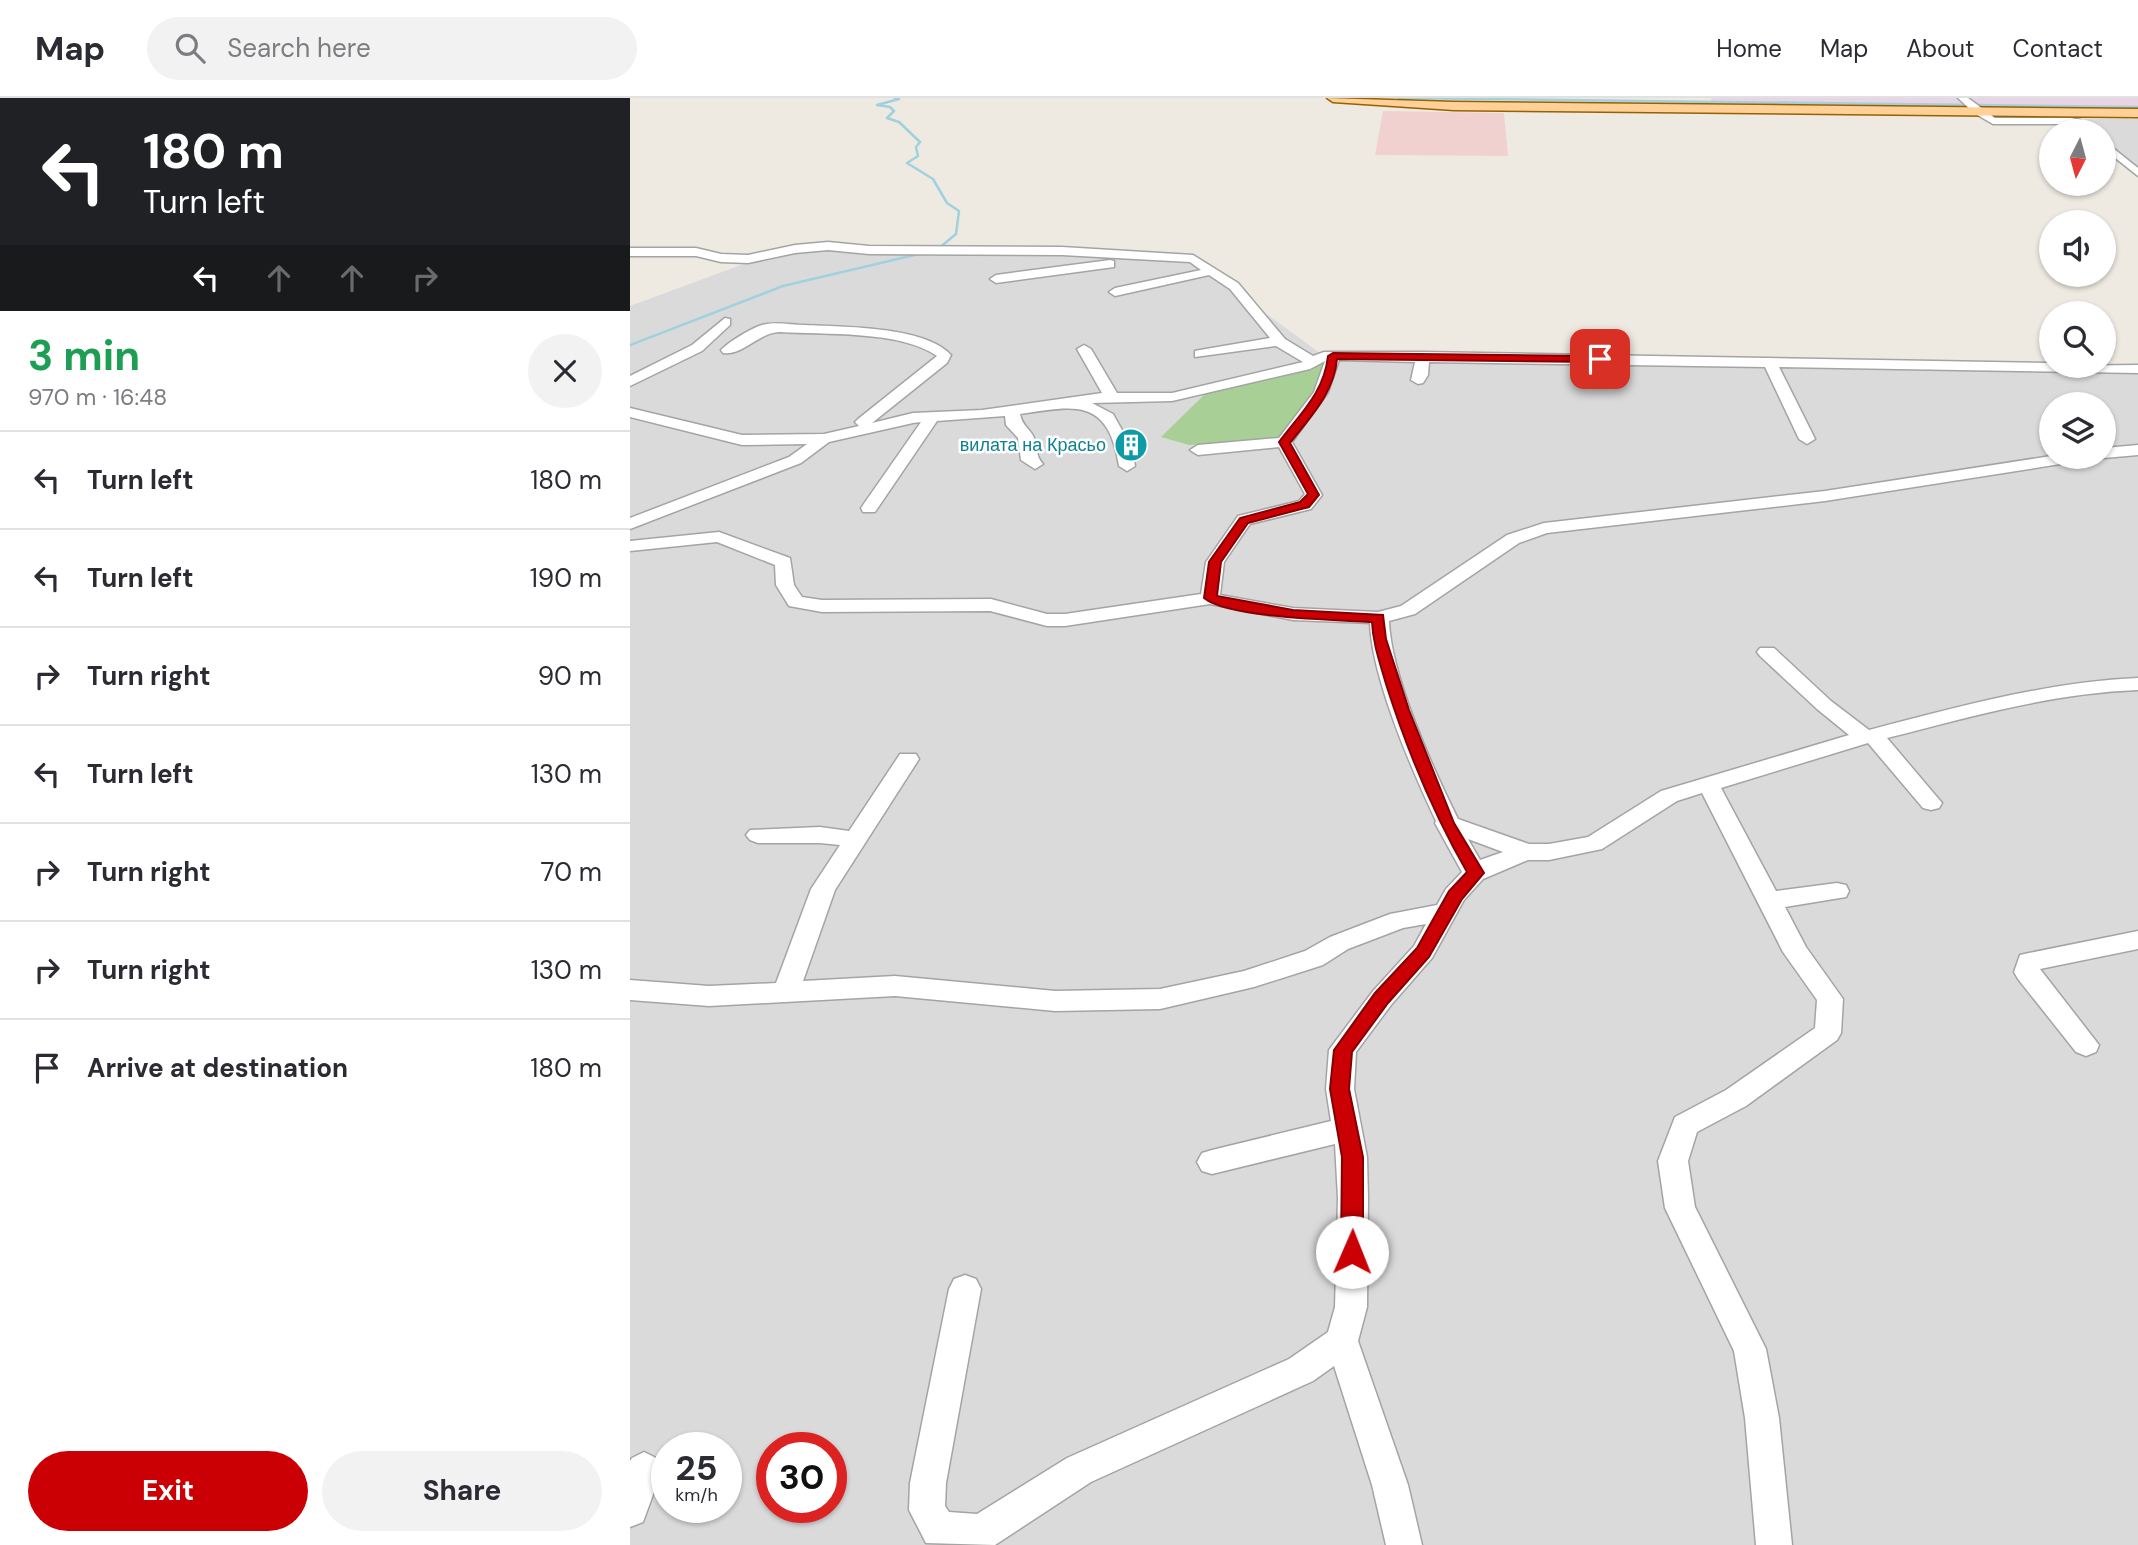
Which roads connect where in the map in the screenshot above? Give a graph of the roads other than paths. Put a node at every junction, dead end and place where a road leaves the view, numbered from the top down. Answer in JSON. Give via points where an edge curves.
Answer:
{"nodes":[{"id":1,"x":1333,"y":98,"type":"edge"},
{"id":2,"x":1973,"y":108,"type":"edge"},
{"id":3,"x":2138,"y":114,"type":"edge"},
{"id":4,"x":2039,"y":121,"type":"edge"},
{"id":5,"x":2116,"y":154,"type":"edge"},
{"id":6,"x":2138,"y":173,"type":"edge"},
{"id":7,"x":630,"y":252,"type":"edge"},
{"id":8,"x":1152,"y":257,"type":"junction"},
{"id":9,"x":1211,"y":271,"type":"junction"},
{"id":10,"x":996,"y":279,"type":"dead end"},
{"id":11,"x":1115,"y":292,"type":"dead end"},
{"id":12,"x":725,"y":322,"type":"dead end"},
{"id":13,"x":1279,"y":341,"type":"junction"},
{"id":14,"x":1084,"y":349,"type":"dead end"},
{"id":15,"x":728,"y":350,"type":"dead end"},
{"id":16,"x":1200,"y":354,"type":"dead end"},
{"id":17,"x":1333,"y":356,"type":"junction"},
{"id":18,"x":1422,"y":356,"type":"junction"},
{"id":19,"x":1313,"y":362,"type":"junction"},
{"id":20,"x":1769,"y":362,"type":"junction"},
{"id":21,"x":2138,"y":369,"type":"edge"},
{"id":22,"x":1418,"y":380,"type":"dead end"},
{"id":23,"x":630,"y":382,"type":"edge"},
{"id":24,"x":1112,"y":397,"type":"junction"},
{"id":25,"x":1073,"y":401,"type":"junction"},
{"id":26,"x":1012,"y":410,"type":"junction"},
{"id":27,"x":630,"y":412,"type":"edge"},
{"id":28,"x":932,"y":418,"type":"junction"},
{"id":29,"x":869,"y":429,"type":"junction"},
{"id":30,"x":824,"y":439,"type":"junction"},
{"id":31,"x":1807,"y":439,"type":"dead end"},
{"id":32,"x":1284,"y":442,"type":"junction"},
{"id":33,"x":1198,"y":450,"type":"dead end"},
{"id":34,"x":2138,"y":450,"type":"edge"},
{"id":35,"x":2116,"y":452,"type":"edge"},
{"id":36,"x":2039,"y":462,"type":"edge"},
{"id":37,"x":1034,"y":464,"type":"dead end"},
{"id":38,"x":1127,"y":466,"type":"dead end"},
{"id":39,"x":869,"y":508,"type":"dead end"},
{"id":40,"x":630,"y":524,"type":"edge"},
{"id":41,"x":630,"y":546,"type":"edge"},
{"id":42,"x":1210,"y":598,"type":"junction"},
{"id":43,"x":1379,"y":618,"type":"junction"},
{"id":44,"x":1766,"y":652,"type":"dead end"},
{"id":45,"x":2138,"y":684,"type":"edge"},
{"id":46,"x":1869,"y":736,"type":"junction"},
{"id":47,"x":908,"y":759,"type":"dead end"},
{"id":48,"x":1708,"y":784,"type":"junction"},
{"id":49,"x":1931,"y":803,"type":"dead end"},
{"id":50,"x":1446,"y":823,"type":"junction"},
{"id":51,"x":758,"y":835,"type":"dead end"},
{"id":52,"x":855,"y":840,"type":"junction"},
{"id":53,"x":1527,"y":852,"type":"junction"},
{"id":54,"x":1475,"y":873,"type":"junction"},
{"id":55,"x":1837,"y":891,"type":"dead end"},
{"id":56,"x":1768,"y":901,"type":"junction"},
{"id":57,"x":1447,"y":912,"type":"junction"},
{"id":58,"x":2138,"y":940,"type":"edge"},
{"id":59,"x":630,"y":990,"type":"edge"},
{"id":60,"x":786,"y":992,"type":"junction"},
{"id":61,"x":2086,"y":1045,"type":"dead end"},
{"id":62,"x":1347,"y":1129,"type":"junction"},
{"id":63,"x":1212,"y":1162,"type":"dead end"},
{"id":64,"x":965,"y":1289,"type":"dead end"},
{"id":65,"x":1342,"y":1341,"type":"junction"},
{"id":66,"x":644,"y":1470,"type":"dead end"},
{"id":67,"x":630,"y":1509,"type":"edge"},
{"id":68,"x":972,"y":1538,"type":"edge"},
{"id":69,"x":1404,"y":1545,"type":"edge"},
{"id":70,"x":1774,"y":1545,"type":"edge"}],
"edges":[{"from":1,"to":2,"type":"main road","via":[[1454,106]]},
{"from":2,"to":3,"type":"main road"},
{"from":2,"to":4,"type":"street","via":[[1989,120]]},
{"from":5,"to":6,"type":"street"},
{"from":7,"to":8,"type":"street","via":[[696,252],[748,260],[828,246]]},
{"from":8,"to":9,"type":"street","via":[[1193,259]]},
{"from":8,"to":10,"type":"street"},
{"from":9,"to":11,"type":"street"},
{"from":9,"to":13,"type":"street","via":[[1234,286]]},
{"from":12,"to":23,"type":"street","via":[[696,348]]},
{"from":13,"to":16,"type":"street"},
{"from":13,"to":19,"type":"street"},
{"from":14,"to":24,"type":"street"},
{"from":15,"to":29,"type":"street","via":[[766,328],[780,328],[900,337],[940,351],[942,359],[863,422]]},
{"from":17,"to":18,"type":"street"},
{"from":17,"to":19,"type":"street"},
{"from":17,"to":32,"type":"street","via":[[1320,398]]},
{"from":18,"to":20,"type":"street"},
{"from":18,"to":22,"type":"street"},
{"from":19,"to":24,"type":"street","via":[[1197,393]]},
{"from":20,"to":21,"type":"street"},
{"from":20,"to":31,"type":"street"},
{"from":24,"to":25,"type":"street"},
{"from":25,"to":26,"type":"street"},
{"from":25,"to":38,"type":"street","via":[[1105,414],[1124,448]]},
{"from":26,"to":28,"type":"street"},
{"from":26,"to":37,"type":"street","via":[[1014,425],[1026,437],[1029,460]]},
{"from":27,"to":30,"type":"street","via":[[741,440]]},
{"from":28,"to":29,"type":"street"},
{"from":28,"to":39,"type":"street"},
{"from":29,"to":30,"type":"street"},
{"from":30,"to":40,"type":"street","via":[[795,460]]},
{"from":32,"to":33,"type":"street"},
{"from":32,"to":42,"type":"street","via":[[1314,495],[1305,505],[1244,520],[1215,562]]},
{"from":34,"to":35,"type":"street"},
{"from":36,"to":43,"type":"street","via":[[1825,496],[1544,528],[1513,539],[1408,610]]},
{"from":41,"to":42,"type":"street","via":[[719,537],[784,562],[785,585],[796,602],[822,606],[991,605],[1046,620],[1065,620]]},
{"from":42,"to":43,"type":"street","via":[[1293,614]]},
{"from":43,"to":50,"type":"street","via":[[1379,639],[1402,710]]},
{"from":44,"to":46,"type":"street","via":[[1824,705]]},
{"from":45,"to":46,"type":"street","via":[[2088,686]]},
{"from":46,"to":48,"type":"street"},
{"from":46,"to":49,"type":"street"},
{"from":47,"to":52,"type":"street"},
{"from":48,"to":53,"type":"street","via":[[1669,796],[1594,844]]},
{"from":48,"to":56,"type":"street"},
{"from":50,"to":53,"type":"street"},
{"from":50,"to":54,"type":"street"},
{"from":51,"to":52,"type":"street"},
{"from":52,"to":60,"type":"street","via":[[823,889]]},
{"from":53,"to":54,"type":"street"},
{"from":54,"to":57,"type":"street"},
{"from":55,"to":56,"type":"street"},
{"from":56,"to":70,"type":"street","via":[[1796,952],[1830,999],[1828,1033],[1736,1098],[1685,1125],[1672,1161],[1680,1208],[1750,1349],[1762,1418]]},
{"from":57,"to":60,"type":"street","via":[[1399,920],[1314,958],[1245,980],[1160,999],[1055,1001],[895,986]]},
{"from":57,"to":62,"type":"street","via":[[1423,952],[1343,1050],[1340,1089]]},
{"from":58,"to":61,"type":"street","via":[[2029,962],[2027,972]]},
{"from":59,"to":60,"type":"street","via":[[709,996]]},
{"from":62,"to":63,"type":"street"},
{"from":62,"to":65,"type":"street","via":[[1353,1157],[1351,1307]]},
{"from":64,"to":68,"type":"street","via":[[928,1483],[927,1510],[939,1530]]},
{"from":65,"to":68,"type":"street","via":[[1301,1370],[1079,1470]]},
{"from":65,"to":69,"type":"street","via":[[1390,1485]]},
{"from":66,"to":67,"type":"street"}]}
